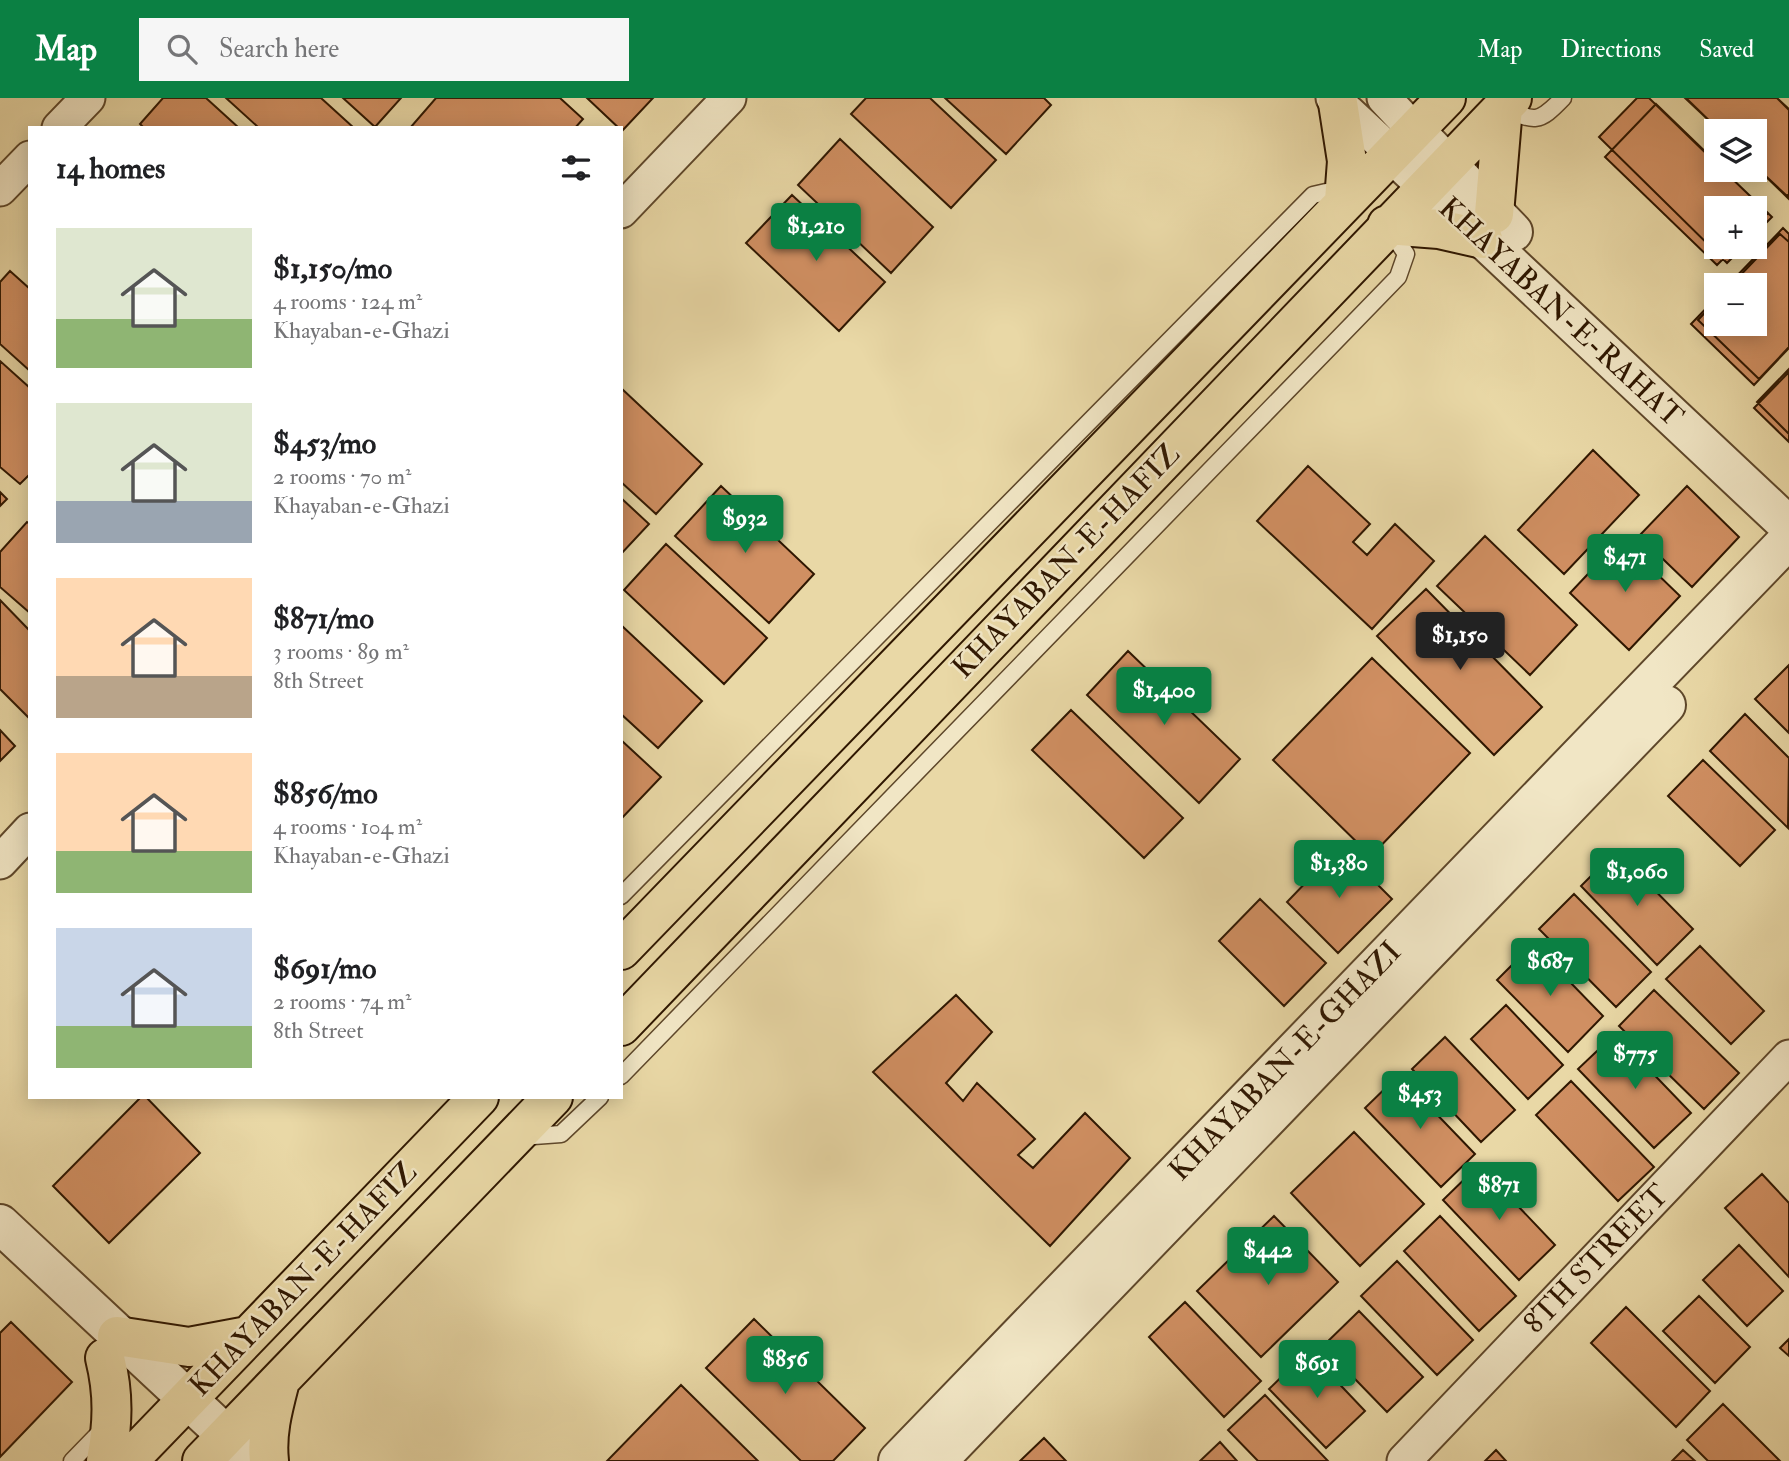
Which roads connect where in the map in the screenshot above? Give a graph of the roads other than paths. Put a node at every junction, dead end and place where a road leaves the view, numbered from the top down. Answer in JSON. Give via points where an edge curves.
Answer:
{"nodes":[{"id":1,"x":88,"y":98,"type":"edge"},
{"id":2,"x":729,"y":98,"type":"edge"},
{"id":3,"x":1384,"y":98,"type":"edge"},
{"id":4,"x":1446,"y":98,"type":"edge"},
{"id":5,"x":1563,"y":98,"type":"edge"},
{"id":6,"x":1335,"y":100,"type":"edge"},
{"id":7,"x":1508,"y":102,"type":"edge"},
{"id":8,"x":61,"y":126,"type":"edge"},
{"id":9,"x":1404,"y":143,"type":"junction"},
{"id":10,"x":28,"y":160,"type":"edge"},
{"id":11,"x":1436,"y":175,"type":"junction"},
{"id":12,"x":0,"y":189,"type":"edge"},
{"id":13,"x":1344,"y":201,"type":"junction"},
{"id":14,"x":623,"y":209,"type":"edge"},
{"id":15,"x":1387,"y":225,"type":"junction"},
{"id":16,"x":1488,"y":227,"type":"junction"},
{"id":17,"x":1789,"y":494,"type":"edge"},
{"id":18,"x":1789,"y":526,"type":"edge"},
{"id":19,"x":1789,"y":539,"type":"edge"},
{"id":20,"x":1789,"y":578,"type":"edge"},
{"id":21,"x":28,"y":833,"type":"edge"},
{"id":22,"x":0,"y":862,"type":"edge"},
{"id":23,"x":623,"y":894,"type":"edge"},
{"id":24,"x":623,"y":948,"type":"edge"},
{"id":25,"x":623,"y":1024,"type":"edge"},
{"id":26,"x":1789,"y":1057,"type":"edge"},
{"id":27,"x":623,"y":1074,"type":"edge"},
{"id":28,"x":475,"y":1099,"type":"edge"},
{"id":29,"x":551,"y":1099,"type":"edge"},
{"id":30,"x":598,"y":1099,"type":"edge"},
{"id":31,"x":515,"y":1137,"type":"junction"},
{"id":32,"x":0,"y":1224,"type":"edge"},
{"id":33,"x":0,"y":1257,"type":"edge"},
{"id":34,"x":248,"y":1336,"type":"junction"},
{"id":35,"x":111,"y":1347,"type":"junction"},
{"id":36,"x":281,"y":1379,"type":"junction"},
{"id":37,"x":179,"y":1408,"type":"junction"},
{"id":38,"x":113,"y":1419,"type":"junction"},
{"id":39,"x":223,"y":1454,"type":"edge"},
{"id":40,"x":922,"y":1456,"type":"edge"},
{"id":41,"x":72,"y":1461,"type":"edge"},
{"id":42,"x":106,"y":1461,"type":"edge"},
{"id":43,"x":128,"y":1461,"type":"edge"},
{"id":44,"x":269,"y":1461,"type":"edge"},
{"id":45,"x":1404,"y":1461,"type":"edge"}],
"edges":[{"from":1,"to":8,"type":"street"},
{"from":2,"to":14,"type":"street"},
{"from":3,"to":9,"type":"street","name":"KHAYABAN-E-RAHAT"},
{"from":4,"to":9,"type":"main road","name":"KHAYABAN-E-HAFIZ"},
{"from":5,"to":7,"type":"lane","via":[[1537,119],[1527,119]]},
{"from":6,"to":9,"type":"street","name":"KHAYABAN-E-RAHAT"},
{"from":6,"to":13,"type":"main road","via":[[1347,161]]},
{"from":7,"to":11,"type":"main road","name":"KHAYABAN-E-HAFIZ"},
{"from":7,"to":16,"type":"main road"},
{"from":9,"to":11,"type":"street","name":"KHAYABAN-E-RAHAT"},
{"from":9,"to":13,"type":"main road","name":"KHAYABAN-E-HAFIZ"},
{"from":10,"to":12,"type":"street"},
{"from":11,"to":15,"type":"main road","name":"KHAYABAN-E-HAFIZ"},
{"from":11,"to":16,"type":"street","name":"KHAYABAN-E-RAHAT"},
{"from":13,"to":23,"type":"lane","via":[[1326,192],[1313,195]]},
{"from":13,"to":24,"type":"main road","name":"KHAYABAN-E-HAFIZ"},
{"from":15,"to":16,"type":"main road"},
{"from":15,"to":25,"type":"main road","name":"KHAYABAN-E-HAFIZ"},
{"from":15,"to":27,"type":"lane","via":[[1406,254],[1398,277]]},
{"from":16,"to":17,"type":"street","name":"KHAYABAN-E-RAHAT"},
{"from":16,"to":18,"type":"street","name":"KHAYABAN-E-RAHAT"},
{"from":19,"to":40,"type":"street","name":"KHAYABAN-E-GHAZI"},
{"from":20,"to":40,"type":"street","name":"KHAYABAN-E-GHAZI"},
{"from":21,"to":22,"type":"street"},
{"from":26,"to":45,"type":"street","name":"8TH STREET"},
{"from":28,"to":34,"type":"main road","name":"KHAYABAN-E-HAFIZ"},
{"from":29,"to":31,"type":"main road","name":"KHAYABAN-E-HAFIZ"},
{"from":30,"to":31,"type":"lane","via":[[561,1134]]},
{"from":31,"to":36,"type":"main road","name":"KHAYABAN-E-HAFIZ"},
{"from":32,"to":35,"type":"street"},
{"from":33,"to":35,"type":"street"},
{"from":34,"to":35,"type":"main road","via":[[190,1347]]},
{"from":34,"to":37,"type":"main road","name":"KHAYABAN-E-HAFIZ"},
{"from":35,"to":37,"type":"street"},
{"from":35,"to":38,"type":"main road"},
{"from":36,"to":39,"type":"main road","name":"KHAYABAN-E-HAFIZ"},
{"from":36,"to":44,"type":"main road","via":[[271,1415]]},
{"from":37,"to":39,"type":"street"},
{"from":37,"to":43,"type":"main road","name":"KHAYABAN-E-HAFIZ"},
{"from":38,"to":41,"type":"lane"},
{"from":38,"to":42,"type":"main road"}]}
